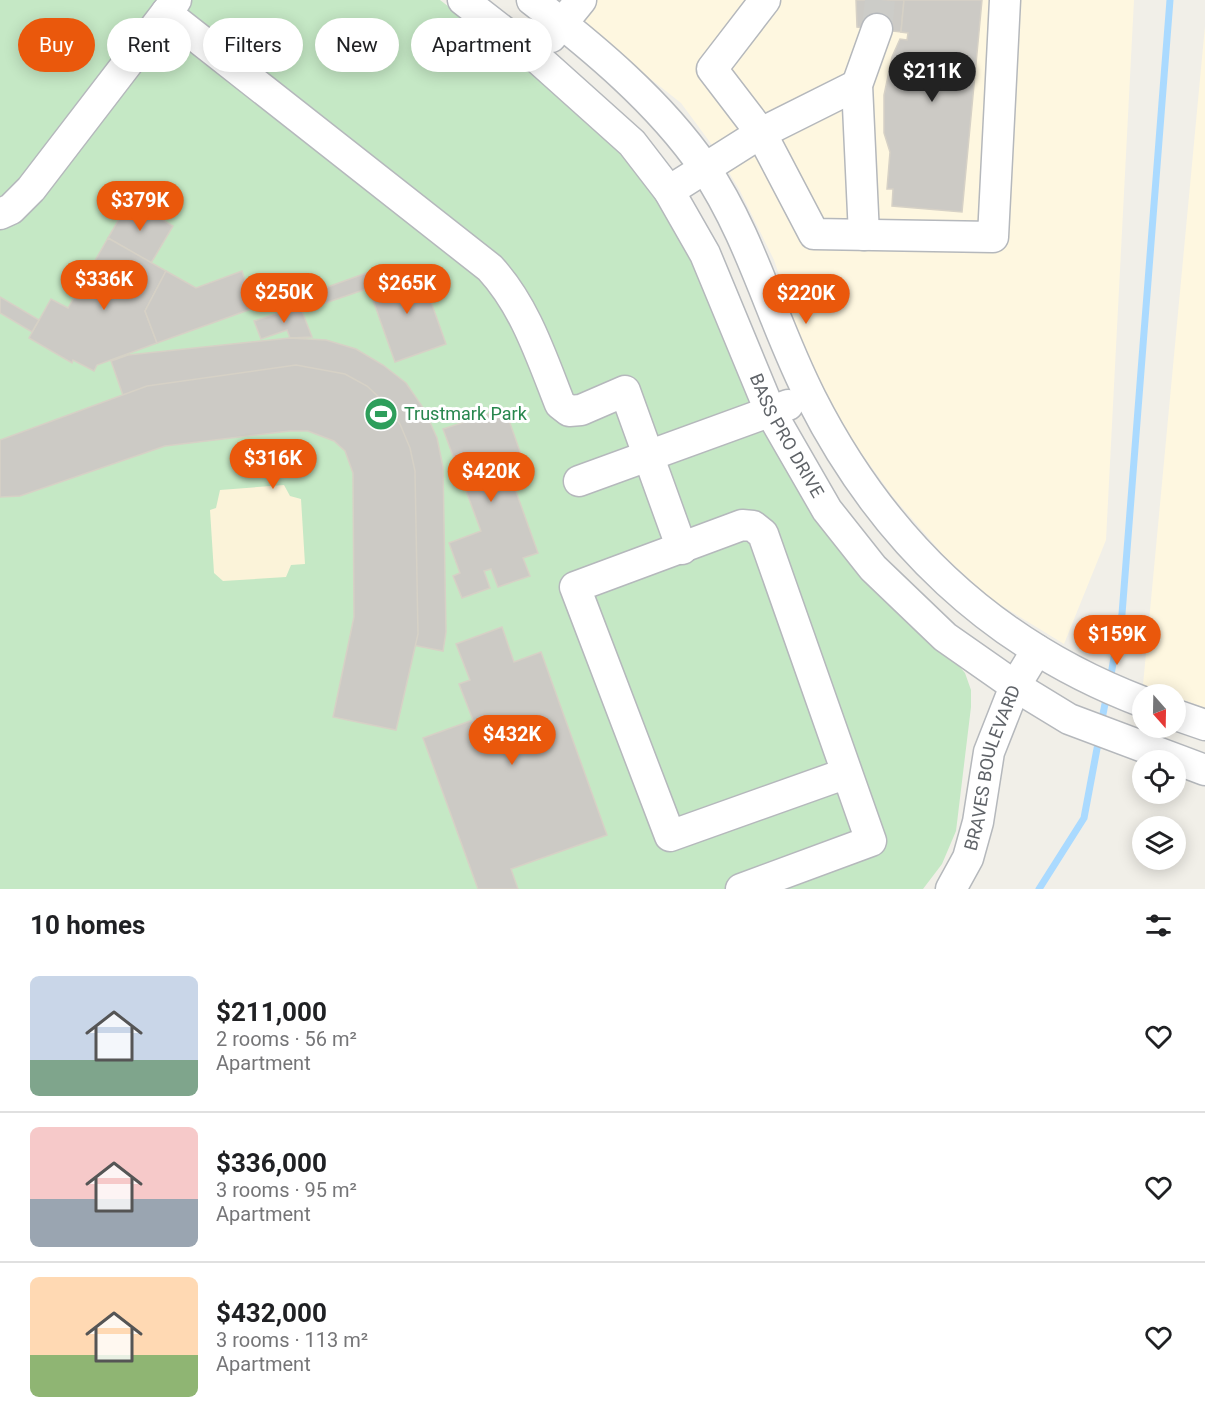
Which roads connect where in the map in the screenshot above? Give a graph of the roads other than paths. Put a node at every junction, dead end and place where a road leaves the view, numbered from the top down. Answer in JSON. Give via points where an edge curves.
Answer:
{"nodes":[{"id":1,"x":464,"y":0,"type":"edge"},
{"id":2,"x":532,"y":0,"type":"edge"},
{"id":3,"x":581,"y":0,"type":"edge"},
{"id":4,"x":765,"y":0,"type":"edge"},
{"id":5,"x":1005,"y":0,"type":"edge"},
{"id":6,"x":171,"y":7,"type":"edge"},
{"id":7,"x":487,"y":18,"type":"edge"},
{"id":8,"x":563,"y":24,"type":"junction"},
{"id":9,"x":877,"y":29,"type":"tunnel mouth"},
{"id":10,"x":552,"y":37,"type":"edge"},
{"id":11,"x":552,"y":71,"type":"edge"},
{"id":12,"x":857,"y":85,"type":"junction"},
{"id":13,"x":761,"y":133,"type":"junction"},
{"id":14,"x":704,"y":168,"type":"junction"},
{"id":15,"x":669,"y":191,"type":"junction"},
{"id":16,"x":0,"y":214,"type":"edge"},
{"id":17,"x":864,"y":235,"type":"junction"},
{"id":18,"x":810,"y":397,"type":"junction"},
{"id":19,"x":770,"y":411,"type":"junction"},
{"id":20,"x":648,"y":456,"type":"junction"},
{"id":21,"x":579,"y":481,"type":"dead end"},
{"id":22,"x":682,"y":549,"type":"junction"},
{"id":23,"x":1037,"y":650,"type":"junction"},
{"id":24,"x":1015,"y":686,"type":"junction"},
{"id":25,"x":1132,"y":697,"type":"edge"},
{"id":26,"x":1205,"y":770,"type":"edge"},
{"id":27,"x":847,"y":773,"type":"junction"},
{"id":28,"x":741,"y":889,"type":"edge"},
{"id":29,"x":951,"y":889,"type":"edge"}],
"edges":[{"from":1,"to":7,"type":"street","name":"BASS PRO DRIVE"},
{"from":2,"to":8,"type":"street"},
{"from":3,"to":8,"type":"street"},
{"from":4,"to":13,"type":"street","via":[[712,69]]},
{"from":5,"to":17,"type":"street","via":[[993,237]]},
{"from":6,"to":16,"type":"street","via":[[31,189],[11,209]]},
{"from":6,"to":20,"type":"street","via":[[490,268],[524,317],[560,404],[569,411],[581,410],[625,391]]},
{"from":8,"to":10,"type":"street"},
{"from":8,"to":14,"type":"street","via":[[663,115]]},
{"from":9,"to":12,"type":"street"},
{"from":11,"to":15,"type":"street","name":"BASS PRO DRIVE","via":[[632,143]]},
{"from":12,"to":13,"type":"street"},
{"from":12,"to":17,"type":"street"},
{"from":13,"to":14,"type":"street"},
{"from":13,"to":17,"type":"street","via":[[814,234]]},
{"from":14,"to":15,"type":"street"},
{"from":14,"to":18,"type":"street","via":[[743,235]]},
{"from":15,"to":19,"type":"street","name":"BASS PRO DRIVE","via":[[705,254]]},
{"from":18,"to":19,"type":"street"},
{"from":18,"to":23,"type":"street","via":[[862,486],[904,540],[972,604]]},
{"from":19,"to":20,"type":"street"},
{"from":19,"to":24,"type":"street","name":"BASS PRO DRIVE","via":[[827,510],[873,568],[945,637]]},
{"from":20,"to":21,"type":"street"},
{"from":20,"to":22,"type":"street"},
{"from":22,"to":27,"type":"street","via":[[742,525],[753,526],[763,534]]},
{"from":22,"to":27,"type":"street","via":[[575,587],[670,836]]},
{"from":23,"to":24,"type":"street","name":"BRAVES BOULEVARD"},
{"from":23,"to":25,"type":"street"},
{"from":24,"to":26,"type":"street","name":"BASS PRO DRIVE","via":[[1069,719]]},
{"from":24,"to":29,"type":"street","name":"BRAVES BOULEVARD","via":[[989,752],[968,858]]},
{"from":27,"to":28,"type":"street","via":[[871,841]]}]}
